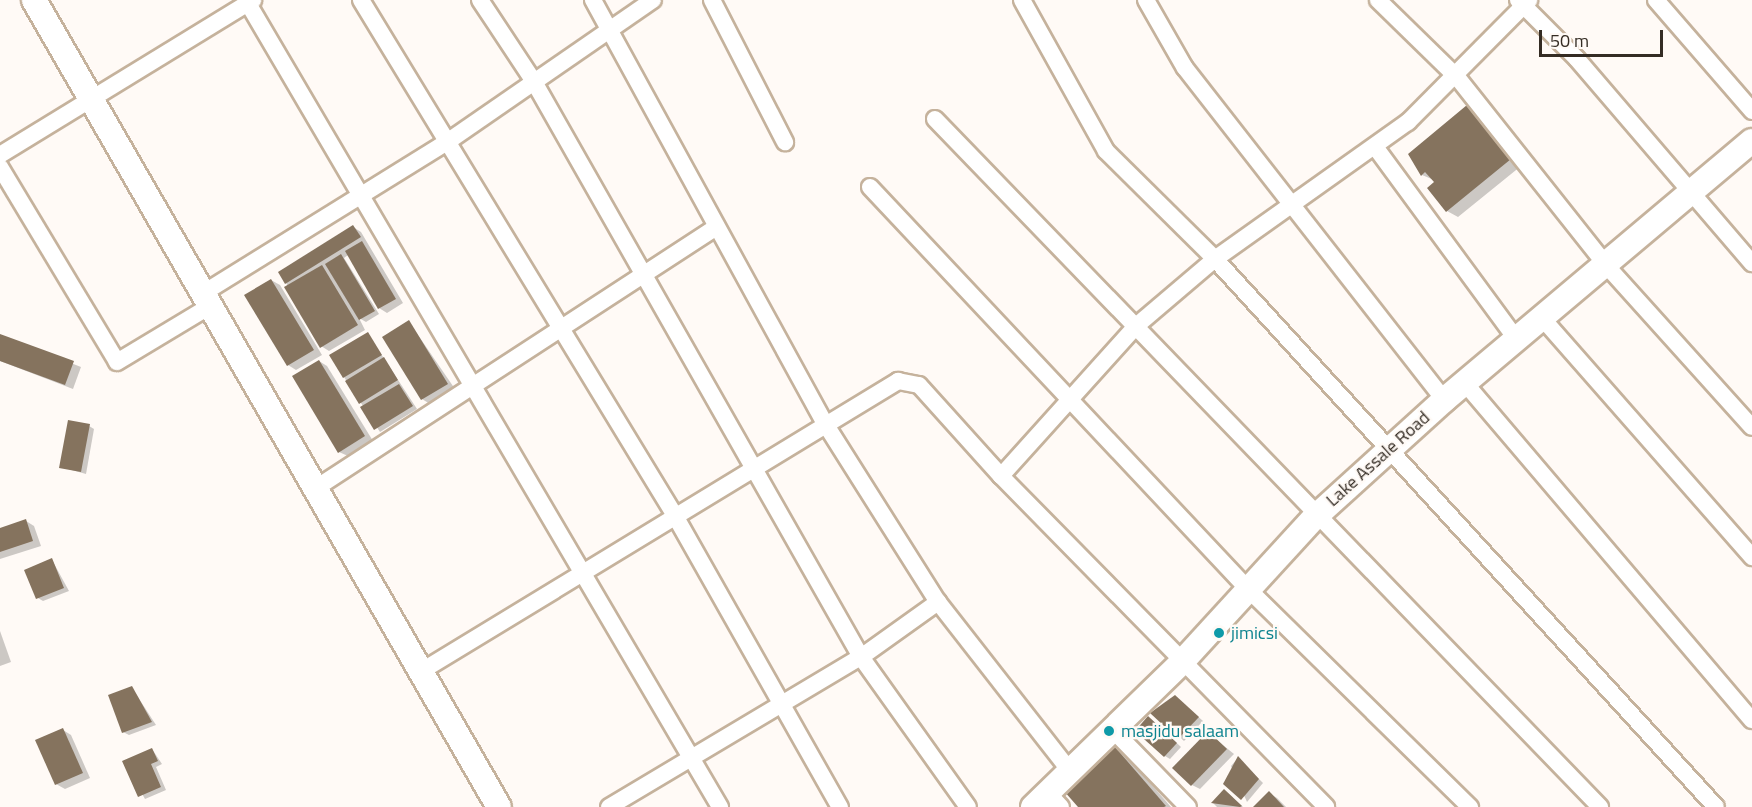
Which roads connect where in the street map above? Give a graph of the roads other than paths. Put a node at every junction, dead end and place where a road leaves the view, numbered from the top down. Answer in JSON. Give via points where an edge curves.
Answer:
{"nodes":[{"id":1,"x":34,"y":0,"type":"edge"},
{"id":2,"x":361,"y":0,"type":"edge"},
{"id":3,"x":480,"y":0,"type":"edge"},
{"id":4,"x":593,"y":0,"type":"edge"},
{"id":5,"x":653,"y":0,"type":"edge"},
{"id":6,"x":712,"y":0,"type":"edge"},
{"id":7,"x":1022,"y":0,"type":"edge"},
{"id":8,"x":1146,"y":0,"type":"edge"},
{"id":9,"x":1378,"y":0,"type":"edge"},
{"id":10,"x":1656,"y":0,"type":"edge"},
{"id":11,"x":249,"y":1,"type":"edge"},
{"id":12,"x":1524,"y":2,"type":"edge"},
{"id":13,"x":611,"y":29,"type":"junction"},
{"id":14,"x":1457,"y":77,"type":"junction"},
{"id":15,"x":533,"y":81,"type":"junction"},
{"id":16,"x":92,"y":97,"type":"junction"},
{"id":17,"x":1752,"y":111,"type":"edge"},
{"id":18,"x":935,"y":119,"type":"dead end"},
{"id":19,"x":1752,"y":141,"type":"edge"},
{"id":20,"x":447,"y":142,"type":"junction"},
{"id":21,"x":785,"y":142,"type":"dead end"},
{"id":22,"x":1376,"y":148,"type":"junction"},
{"id":23,"x":0,"y":155,"type":"edge"},
{"id":24,"x":0,"y":167,"type":"edge"},
{"id":25,"x":870,"y":187,"type":"dead end"},
{"id":26,"x":1689,"y":194,"type":"junction"},
{"id":27,"x":362,"y":195,"type":"junction"},
{"id":28,"x":1294,"y":206,"type":"junction"},
{"id":29,"x":717,"y":227,"type":"junction"},
{"id":30,"x":1215,"y":259,"type":"junction"},
{"id":31,"x":1752,"y":263,"type":"edge"},
{"id":32,"x":1605,"y":264,"type":"junction"},
{"id":33,"x":641,"y":275,"type":"junction"},
{"id":34,"x":209,"y":299,"type":"junction"},
{"id":35,"x":1543,"y":319,"type":"junction"},
{"id":36,"x":1135,"y":327,"type":"junction"},
{"id":37,"x":558,"y":328,"type":"junction"},
{"id":38,"x":1518,"y":341,"type":"junction"},
{"id":39,"x":1464,"y":382,"type":"junction"},
{"id":40,"x":475,"y":389,"type":"junction"},
{"id":41,"x":1070,"y":398,"type":"junction"},
{"id":42,"x":1444,"y":399,"type":"junction"},
{"id":43,"x":826,"y":425,"type":"junction"},
{"id":44,"x":1752,"y":427,"type":"edge"},
{"id":45,"x":1388,"y":449,"type":"junction"},
{"id":46,"x":753,"y":466,"type":"junction"},
{"id":47,"x":1001,"y":476,"type":"junction"},
{"id":48,"x":316,"y":488,"type":"junction"},
{"id":49,"x":674,"y":514,"type":"junction"},
{"id":50,"x":1315,"y":516,"type":"junction"},
{"id":51,"x":1752,"y":557,"type":"edge"},
{"id":52,"x":584,"y":569,"type":"junction"},
{"id":53,"x":1247,"y":588,"type":"junction"},
{"id":54,"x":938,"y":602,"type":"junction"},
{"id":55,"x":861,"y":657,"type":"junction"},
{"id":56,"x":1181,"y":663,"type":"junction"},
{"id":57,"x":420,"y":672,"type":"junction"},
{"id":58,"x":781,"y":706,"type":"junction"},
{"id":59,"x":1752,"y":720,"type":"edge"},
{"id":60,"x":1114,"y":731,"type":"junction"},
{"id":61,"x":690,"y":759,"type":"junction"},
{"id":62,"x":1071,"y":772,"type":"junction"},
{"id":63,"x":1047,"y":802,"type":"edge"},
{"id":64,"x":499,"y":807,"type":"edge"},
{"id":65,"x":609,"y":807,"type":"edge"},
{"id":66,"x":720,"y":807,"type":"edge"},
{"id":67,"x":840,"y":807,"type":"edge"},
{"id":68,"x":968,"y":807,"type":"edge"},
{"id":69,"x":1188,"y":807,"type":"edge"},
{"id":70,"x":1326,"y":807,"type":"edge"},
{"id":71,"x":1470,"y":807,"type":"edge"},
{"id":72,"x":1600,"y":807,"type":"edge"},
{"id":73,"x":1716,"y":807,"type":"edge"}],
"edges":[{"from":1,"to":16,"type":"street"},
{"from":2,"to":20,"type":"street"},
{"from":3,"to":15,"type":"street"},
{"from":4,"to":13,"type":"street"},
{"from":5,"to":13,"type":"street"},
{"from":6,"to":21,"type":"street"},
{"from":7,"to":30,"type":"street","via":[[1106,151]]},
{"from":8,"to":28,"type":"street","via":[[1185,68]]},
{"from":9,"to":14,"type":"street"},
{"from":10,"to":17,"type":"street"},
{"from":11,"to":16,"type":"street"},
{"from":11,"to":27,"type":"street"},
{"from":12,"to":14,"type":"street"},
{"from":12,"to":26,"type":"street","via":[[1577,59]]},
{"from":13,"to":15,"type":"street"},
{"from":13,"to":29,"type":"street"},
{"from":14,"to":22,"type":"street"},
{"from":14,"to":32,"type":"street"},
{"from":15,"to":20,"type":"street"},
{"from":15,"to":33,"type":"street"},
{"from":16,"to":23,"type":"street"},
{"from":16,"to":34,"type":"street"},
{"from":18,"to":36,"type":"street"},
{"from":19,"to":26,"type":"street","name":"Lake Assale Road"},
{"from":20,"to":27,"type":"street"},
{"from":20,"to":37,"type":"street"},
{"from":22,"to":28,"type":"street"},
{"from":22,"to":38,"type":"street"},
{"from":24,"to":34,"type":"street","via":[[117,362]]},
{"from":25,"to":41,"type":"street"},
{"from":26,"to":31,"type":"street"},
{"from":26,"to":32,"type":"street","name":"Lake Assale Road"},
{"from":27,"to":34,"type":"street"},
{"from":27,"to":40,"type":"street"},
{"from":28,"to":30,"type":"street"},
{"from":28,"to":42,"type":"street"},
{"from":29,"to":33,"type":"street"},
{"from":29,"to":43,"type":"street"},
{"from":30,"to":36,"type":"street"},
{"from":30,"to":45,"type":"street"},
{"from":32,"to":35,"type":"street","name":"Lake Assale Road"},
{"from":32,"to":44,"type":"street"},
{"from":33,"to":37,"type":"street"},
{"from":33,"to":46,"type":"street"},
{"from":34,"to":48,"type":"street"},
{"from":35,"to":38,"type":"street","name":"Lake Assale Road"},
{"from":35,"to":51,"type":"street"},
{"from":36,"to":41,"type":"street"},
{"from":36,"to":50,"type":"street"},
{"from":37,"to":40,"type":"street"},
{"from":37,"to":49,"type":"street"},
{"from":38,"to":39,"type":"street","name":"Lake Assale Road"},
{"from":39,"to":42,"type":"street","name":"Lake Assale Road"},
{"from":39,"to":59,"type":"street"},
{"from":40,"to":48,"type":"street"},
{"from":40,"to":52,"type":"street"},
{"from":41,"to":47,"type":"street"},
{"from":41,"to":53,"type":"street"},
{"from":42,"to":45,"type":"street","name":"Lake Assale Road"},
{"from":43,"to":46,"type":"street"},
{"from":43,"to":47,"type":"street","via":[[909,380]]},
{"from":43,"to":54,"type":"street"},
{"from":45,"to":50,"type":"street","name":"Lake Assale Road"},
{"from":45,"to":73,"type":"street"},
{"from":46,"to":49,"type":"street"},
{"from":46,"to":55,"type":"street"},
{"from":47,"to":56,"type":"street"},
{"from":48,"to":57,"type":"street"},
{"from":49,"to":52,"type":"street"},
{"from":49,"to":58,"type":"street"},
{"from":50,"to":53,"type":"street","name":"Lake Assale Road"},
{"from":50,"to":72,"type":"street"},
{"from":52,"to":57,"type":"street"},
{"from":52,"to":61,"type":"street"},
{"from":53,"to":56,"type":"street","name":"Lake Assale Road"},
{"from":53,"to":71,"type":"street"},
{"from":54,"to":55,"type":"street"},
{"from":54,"to":62,"type":"street"},
{"from":55,"to":58,"type":"street"},
{"from":55,"to":68,"type":"street"},
{"from":56,"to":60,"type":"street","name":"Lake Assale Road"},
{"from":56,"to":70,"type":"street"},
{"from":57,"to":64,"type":"street"},
{"from":58,"to":61,"type":"street"},
{"from":58,"to":67,"type":"street"},
{"from":60,"to":62,"type":"street","name":"Lake Assale Road"},
{"from":60,"to":69,"type":"street"},
{"from":61,"to":65,"type":"street"},
{"from":61,"to":66,"type":"street"},
{"from":62,"to":63,"type":"street","name":"Lake Assale Road"}]}
